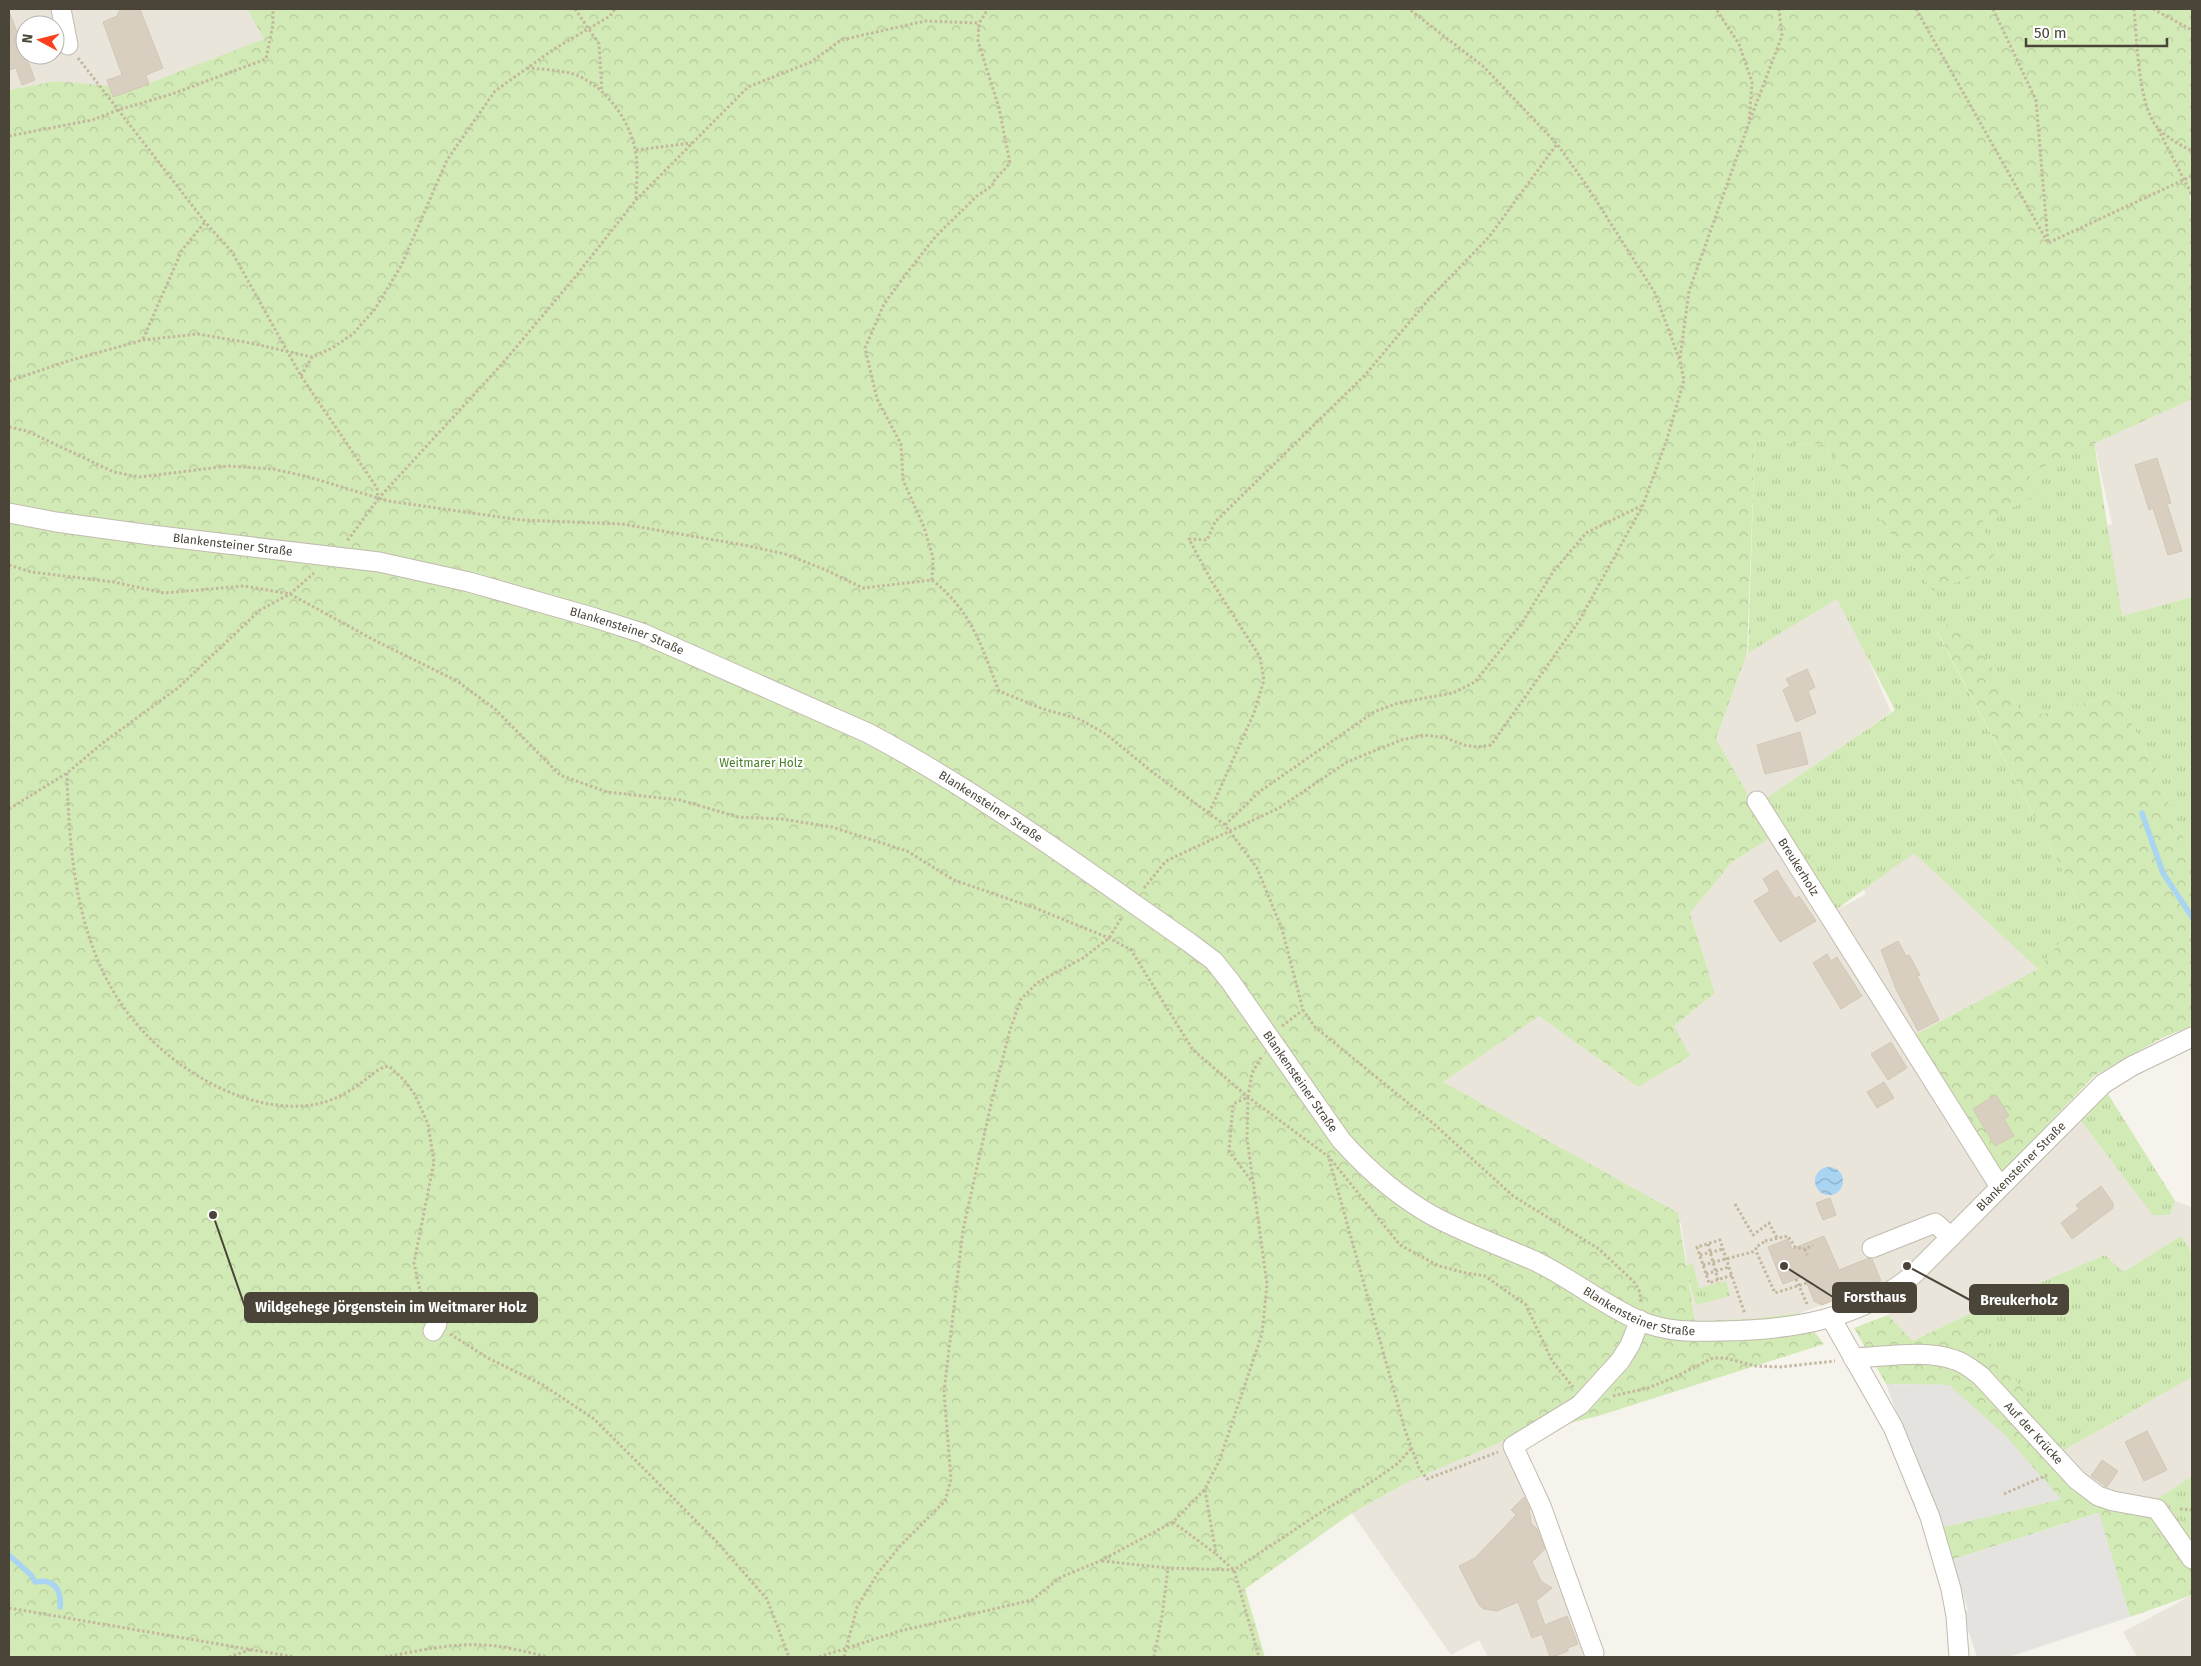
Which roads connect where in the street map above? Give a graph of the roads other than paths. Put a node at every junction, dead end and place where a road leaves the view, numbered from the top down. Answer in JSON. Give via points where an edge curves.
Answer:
{"nodes":[{"id":1,"x":61,"y":9,"type":"edge"},
{"id":2,"x":68,"y":45,"type":"road end"},
{"id":3,"x":9,"y":513,"type":"edge"},
{"id":4,"x":1758,"y":801,"type":"dead end"},
{"id":5,"x":2192,"y":1037,"type":"edge"},
{"id":6,"x":2000,"y":1186,"type":"junction"},
{"id":7,"x":1951,"y":1236,"type":"junction"},
{"id":8,"x":1872,"y":1248,"type":"dead end"},
{"id":9,"x":1831,"y":1318,"type":"junction"},
{"id":10,"x":1640,"y":1320,"type":"junction"},
{"id":11,"x":1853,"y":1358,"type":"junction"},
{"id":12,"x":2192,"y":1559,"type":"edge"},
{"id":13,"x":1594,"y":1653,"type":"dead end"},
{"id":14,"x":1959,"y":1657,"type":"edge"}],
"edges":[{"from":1,"to":2,"type":"street"},
{"from":3,"to":10,"type":"street","name":"Blankensteiner Straße","via":[[109,530],[334,556],[415,569],[542,602],[642,633],[868,733],[969,793],[1214,962],[1341,1140],[1384,1181],[1433,1216],[1555,1271]]},
{"from":4,"to":6,"type":"street","name":"Breukerholz"},
{"from":5,"to":6,"type":"street","name":"Blankensteiner Straße","via":[[2103,1084]]},
{"from":6,"to":7,"type":"street","name":"Blankensteiner Straße"},
{"from":7,"to":8,"type":"street","via":[[1934,1223]]},
{"from":7,"to":9,"type":"street","name":"Blankensteiner Straße","via":[[1896,1289],[1851,1312]]},
{"from":9,"to":10,"type":"street","name":"Blankensteiner Straße","via":[[1782,1328],[1693,1332],[1661,1328]]},
{"from":9,"to":11,"type":"street"},
{"from":10,"to":13,"type":"street","via":[[1620,1361],[1580,1405],[1513,1446],[1541,1506]]},
{"from":11,"to":12,"type":"street","name":"Auf der Krücke","via":[[1924,1355],[1954,1359],[1966,1365],[1988,1383],[2077,1480],[2098,1496],[2157,1510]]},
{"from":11,"to":14,"type":"street","via":[[1893,1427],[1930,1517],[1951,1589]]}]}
